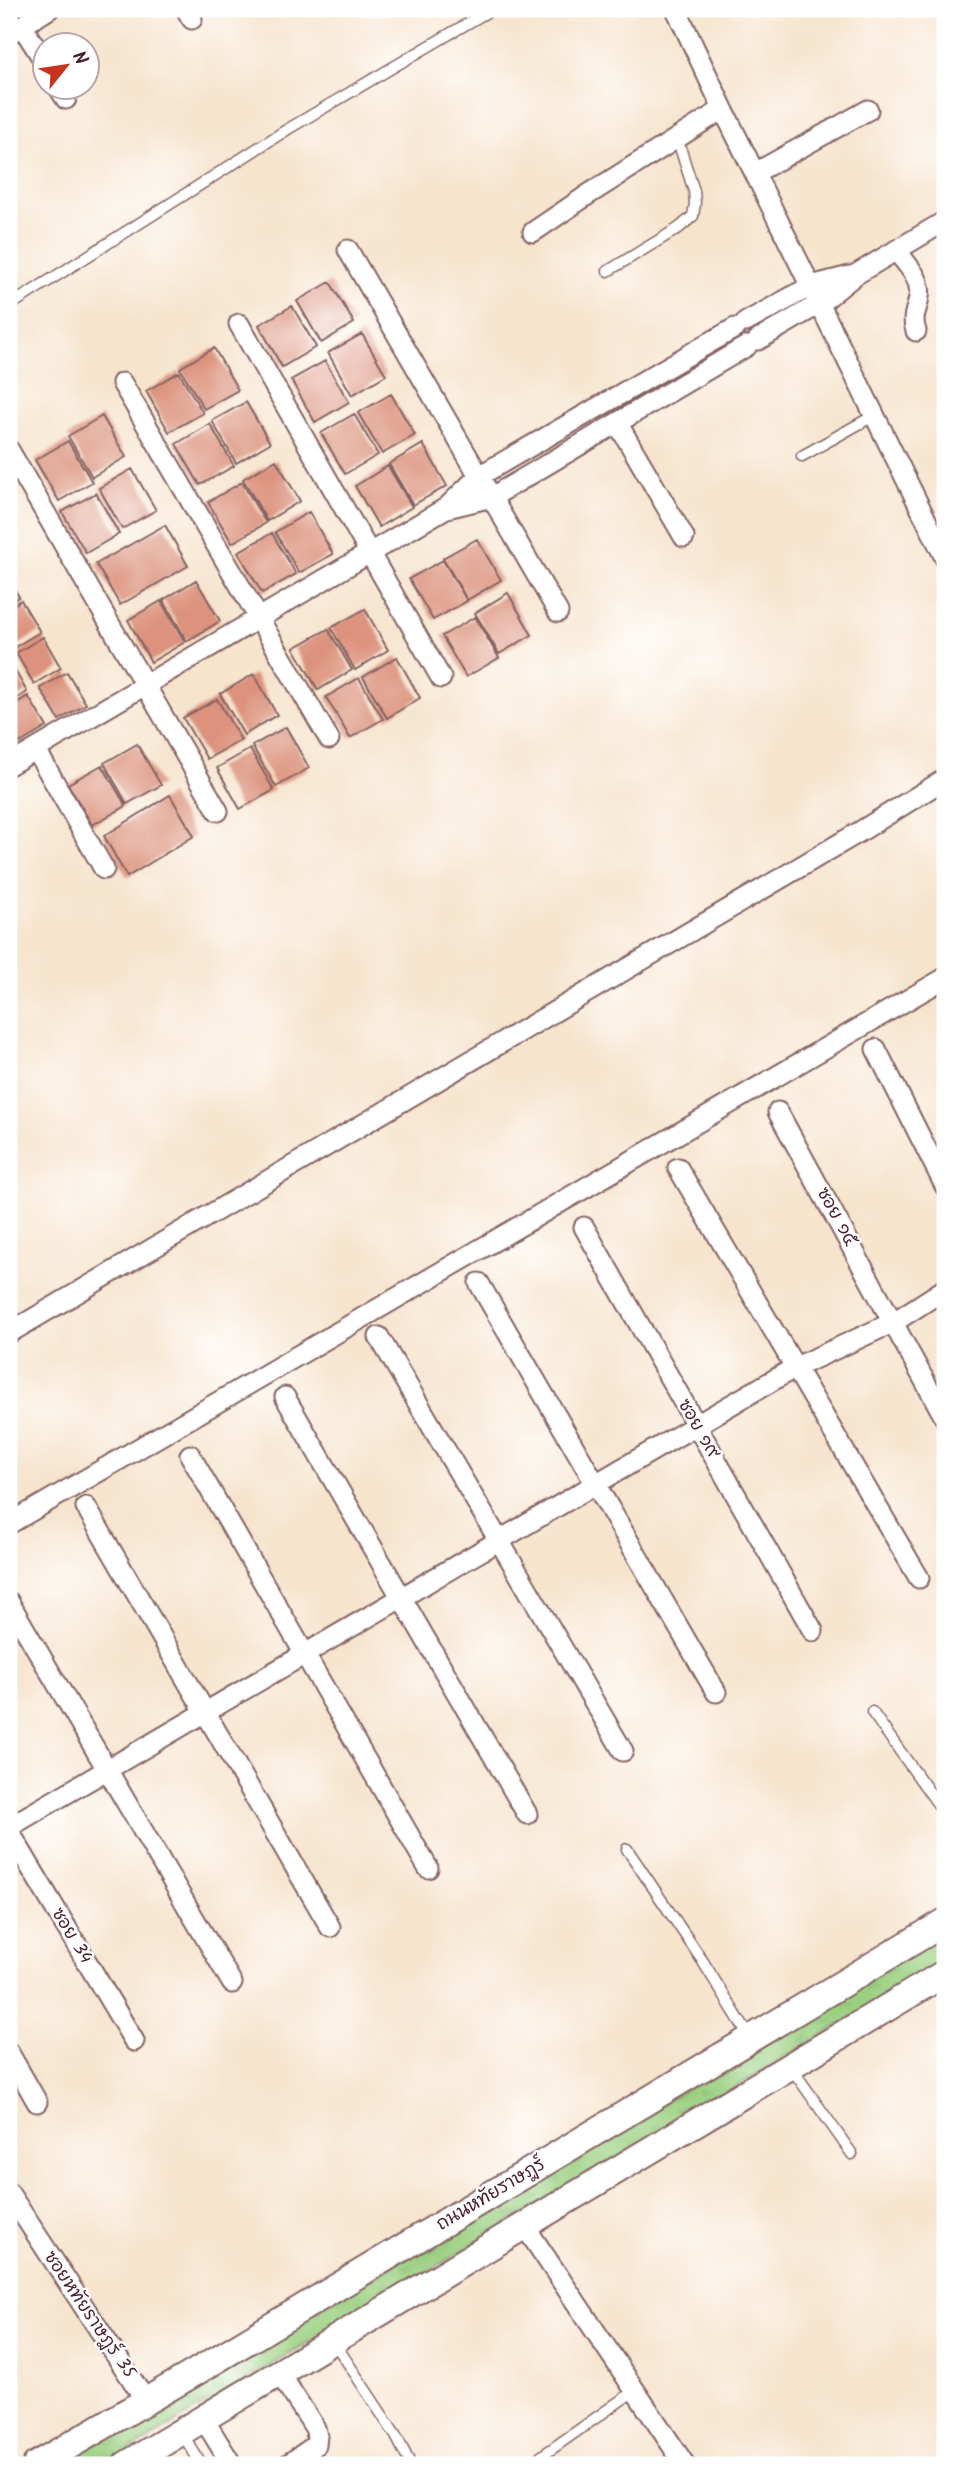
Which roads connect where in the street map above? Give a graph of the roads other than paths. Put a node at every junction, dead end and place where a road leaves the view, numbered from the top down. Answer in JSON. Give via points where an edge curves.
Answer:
{"nodes":[{"id":1,"x":49,"y":9,"type":"edge"},
{"id":2,"x":492,"y":9,"type":"edge"},
{"id":3,"x":676,"y":9,"type":"edge"},
{"id":4,"x":15,"y":30,"type":"edge"},
{"id":5,"x":32,"y":49,"type":"edge"},
{"id":6,"x":723,"y":109,"type":"junction"},
{"id":7,"x":868,"y":110,"type":"dead end"},
{"id":8,"x":677,"y":138,"type":"junction"},
{"id":9,"x":755,"y":173,"type":"junction"},
{"id":10,"x":945,"y":221,"type":"edge"},
{"id":11,"x":533,"y":232,"type":"dead end"},
{"id":12,"x":348,"y":250,"type":"dead end"},
{"id":13,"x":896,"y":250,"type":"junction"},
{"id":14,"x":608,"y":271,"type":"dead end"},
{"id":15,"x":855,"y":275,"type":"junction"},
{"id":16,"x":811,"y":286,"type":"junction"},
{"id":17,"x":820,"y":304,"type":"junction"},
{"id":18,"x":9,"y":306,"type":"edge"},
{"id":19,"x":239,"y":324,"type":"dead end"},
{"id":20,"x":916,"y":331,"type":"dead end"},
{"id":21,"x":122,"y":383,"type":"dead end"},
{"id":22,"x":874,"y":415,"type":"junction"},
{"id":23,"x":618,"y":424,"type":"junction"},
{"id":24,"x":9,"y":450,"type":"edge"},
{"id":25,"x":802,"y":456,"type":"dead end"},
{"id":26,"x":479,"y":476,"type":"junction"},
{"id":27,"x":492,"y":497,"type":"junction"},
{"id":28,"x":446,"y":508,"type":"junction"},
{"id":29,"x":684,"y":537,"type":"dead end"},
{"id":30,"x":370,"y":553,"type":"junction"},
{"id":31,"x":945,"y":558,"type":"edge"},
{"id":32,"x":558,"y":612,"type":"dead end"},
{"id":33,"x":258,"y":618,"type":"junction"},
{"id":34,"x":441,"y":678,"type":"dead end"},
{"id":35,"x":145,"y":687,"type":"junction"},
{"id":36,"x":329,"y":740,"type":"dead end"},
{"id":37,"x":36,"y":750,"type":"junction"},
{"id":38,"x":9,"y":765,"type":"edge"},
{"id":39,"x":945,"y":779,"type":"edge"},
{"id":40,"x":218,"y":811,"type":"dead end"},
{"id":41,"x":104,"y":869,"type":"dead end"},
{"id":42,"x":945,"y":978,"type":"edge"},
{"id":43,"x":876,"y":1049,"type":"dead end"},
{"id":44,"x":778,"y":1112,"type":"dead end"},
{"id":45,"x":678,"y":1168,"type":"dead end"},
{"id":46,"x":945,"y":1186,"type":"edge"},
{"id":47,"x":583,"y":1227,"type":"dead end"},
{"id":48,"x":479,"y":1283,"type":"dead end"},
{"id":49,"x":945,"y":1289,"type":"edge"},
{"id":50,"x":894,"y":1322,"type":"junction"},
{"id":51,"x":9,"y":1333,"type":"edge"},
{"id":52,"x":379,"y":1337,"type":"dead end"},
{"id":53,"x":794,"y":1368,"type":"junction"},
{"id":54,"x":285,"y":1397,"type":"dead end"},
{"id":55,"x":945,"y":1418,"type":"edge"},
{"id":56,"x":695,"y":1426,"type":"junction"},
{"id":57,"x":190,"y":1455,"type":"dead end"},
{"id":58,"x":596,"y":1484,"type":"junction"},
{"id":59,"x":86,"y":1507,"type":"dead end"},
{"id":60,"x":9,"y":1524,"type":"edge"},
{"id":61,"x":498,"y":1541,"type":"junction"},
{"id":62,"x":919,"y":1578,"type":"dead end"},
{"id":63,"x":401,"y":1598,"type":"junction"},
{"id":64,"x":9,"y":1602,"type":"edge"},
{"id":65,"x":813,"y":1631,"type":"dead end"},
{"id":66,"x":304,"y":1656,"type":"junction"},
{"id":67,"x":716,"y":1692,"type":"dead end"},
{"id":68,"x":872,"y":1712,"type":"dead end"},
{"id":69,"x":205,"y":1713,"type":"junction"},
{"id":70,"x":623,"y":1751,"type":"dead end"},
{"id":71,"x":106,"y":1770,"type":"junction"},
{"id":72,"x":527,"y":1814,"type":"dead end"},
{"id":73,"x":945,"y":1814,"type":"edge"},
{"id":74,"x":9,"y":1829,"type":"edge"},
{"id":75,"x":627,"y":1849,"type":"dead end"},
{"id":76,"x":428,"y":1868,"type":"dead end"},
{"id":77,"x":945,"y":1922,"type":"edge"},
{"id":78,"x":330,"y":1927,"type":"dead end"},
{"id":79,"x":945,"y":1972,"type":"edge"},
{"id":80,"x":232,"y":1983,"type":"dead end"},
{"id":81,"x":751,"y":2039,"type":"junction"},
{"id":82,"x":134,"y":2041,"type":"dead end"},
{"id":83,"x":9,"y":2053,"type":"edge"},
{"id":84,"x":790,"y":2066,"type":"junction"},
{"id":85,"x":37,"y":2102,"type":"dead end"},
{"id":86,"x":852,"y":2154,"type":"dead end"},
{"id":87,"x":9,"y":2193,"type":"edge"},
{"id":88,"x":524,"y":2225,"type":"junction"},
{"id":89,"x":334,"y":2341,"type":"junction"},
{"id":90,"x":280,"y":2374,"type":"junction"},
{"id":91,"x":634,"y":2390,"type":"junction"},
{"id":92,"x":146,"y":2401,"type":"junction"},
{"id":93,"x":203,"y":2418,"type":"junction"},
{"id":94,"x":180,"y":2432,"type":"junction"},
{"id":95,"x":36,"y":2465,"type":"edge"},
{"id":96,"x":126,"y":2465,"type":"edge"},
{"id":97,"x":202,"y":2465,"type":"edge"},
{"id":98,"x":232,"y":2465,"type":"edge"},
{"id":99,"x":286,"y":2465,"type":"edge"},
{"id":100,"x":411,"y":2465,"type":"edge"},
{"id":101,"x":529,"y":2465,"type":"edge"},
{"id":102,"x":685,"y":2465,"type":"edge"}],
"edges":[{"from":1,"to":4,"type":"street"},
{"from":2,"to":18,"type":"lane","via":[[288,129]]},
{"from":3,"to":6,"type":"street"},
{"from":4,"to":5,"type":"street"},
{"from":6,"to":8,"type":"street"},
{"from":6,"to":9,"type":"street"},
{"from":7,"to":9,"type":"street"},
{"from":8,"to":11,"type":"street"},
{"from":8,"to":14,"type":"lane","via":[[694,191],[693,216]]},
{"from":9,"to":16,"type":"street"},
{"from":10,"to":13,"type":"street"},
{"from":12,"to":26,"type":"street"},
{"from":13,"to":15,"type":"street"},
{"from":13,"to":20,"type":"street","via":[[919,286],[913,314]]},
{"from":15,"to":16,"type":"street"},
{"from":15,"to":17,"type":"street"},
{"from":16,"to":17,"type":"street"},
{"from":16,"to":26,"type":"street"},
{"from":17,"to":22,"type":"street"},
{"from":17,"to":23,"type":"street"},
{"from":19,"to":30,"type":"street"},
{"from":21,"to":33,"type":"street"},
{"from":22,"to":25,"type":"lane"},
{"from":22,"to":31,"type":"street"},
{"from":23,"to":27,"type":"street"},
{"from":23,"to":29,"type":"street"},
{"from":24,"to":35,"type":"street"},
{"from":26,"to":27,"type":"street"},
{"from":26,"to":28,"type":"street"},
{"from":27,"to":28,"type":"street"},
{"from":27,"to":32,"type":"street"},
{"from":28,"to":30,"type":"street"},
{"from":30,"to":33,"type":"street"},
{"from":30,"to":34,"type":"street"},
{"from":33,"to":35,"type":"street"},
{"from":33,"to":36,"type":"street"},
{"from":35,"to":37,"type":"street"},
{"from":35,"to":40,"type":"street"},
{"from":37,"to":38,"type":"street"},
{"from":37,"to":41,"type":"street"},
{"from":39,"to":51,"type":"street"},
{"from":42,"to":60,"type":"street"},
{"from":43,"to":46,"type":"street"},
{"from":44,"to":50,"type":"street","name":"ซอย ๑๕"},
{"from":45,"to":53,"type":"street"},
{"from":47,"to":56,"type":"street","name":"ซอย ๑๙"},
{"from":48,"to":58,"type":"street"},
{"from":49,"to":50,"type":"street"},
{"from":50,"to":53,"type":"street"},
{"from":50,"to":55,"type":"street","name":"ซอย ๑๕"},
{"from":52,"to":61,"type":"street"},
{"from":53,"to":56,"type":"street"},
{"from":53,"to":62,"type":"street"},
{"from":54,"to":63,"type":"street"},
{"from":56,"to":58,"type":"street"},
{"from":56,"to":65,"type":"street","name":"ซอย ๑๙"},
{"from":57,"to":66,"type":"street"},
{"from":58,"to":61,"type":"street"},
{"from":58,"to":67,"type":"street"},
{"from":59,"to":69,"type":"street"},
{"from":61,"to":63,"type":"street"},
{"from":61,"to":70,"type":"street"},
{"from":63,"to":66,"type":"street"},
{"from":63,"to":72,"type":"street"},
{"from":64,"to":71,"type":"street"},
{"from":66,"to":69,"type":"street"},
{"from":66,"to":76,"type":"street"},
{"from":68,"to":73,"type":"lane"},
{"from":69,"to":71,"type":"street"},
{"from":69,"to":78,"type":"street"},
{"from":71,"to":74,"type":"street"},
{"from":71,"to":80,"type":"street"},
{"from":74,"to":82,"type":"street","name":"ซอย 34"},
{"from":75,"to":81,"type":"lane"},
{"from":77,"to":81,"type":"main road","name":"ถนนหทัยราษฎร์"},
{"from":79,"to":84,"type":"main road"},
{"from":81,"to":92,"type":"main road","name":"ถนนหทัยราษฎร์"},
{"from":83,"to":85,"type":"street"},
{"from":84,"to":86,"type":"lane"},
{"from":84,"to":88,"type":"main road"},
{"from":87,"to":92,"type":"street","name":"ซอยหทัยราษฎร์ 35"},
{"from":88,"to":89,"type":"main road"},
{"from":88,"to":91,"type":"street"},
{"from":89,"to":90,"type":"main road"},
{"from":89,"to":100,"type":"lane"},
{"from":90,"to":93,"type":"main road"},
{"from":90,"to":99,"type":"street","via":[[317,2437],[316,2445]]},
{"from":91,"to":101,"type":"lane"},
{"from":91,"to":102,"type":"street"},
{"from":92,"to":95,"type":"main road","name":"ถนนหทัยราษฎร์"},
{"from":93,"to":94,"type":"main road"},
{"from":93,"to":98,"type":"street"},
{"from":94,"to":96,"type":"main road"},
{"from":94,"to":97,"type":"lane"}]}
